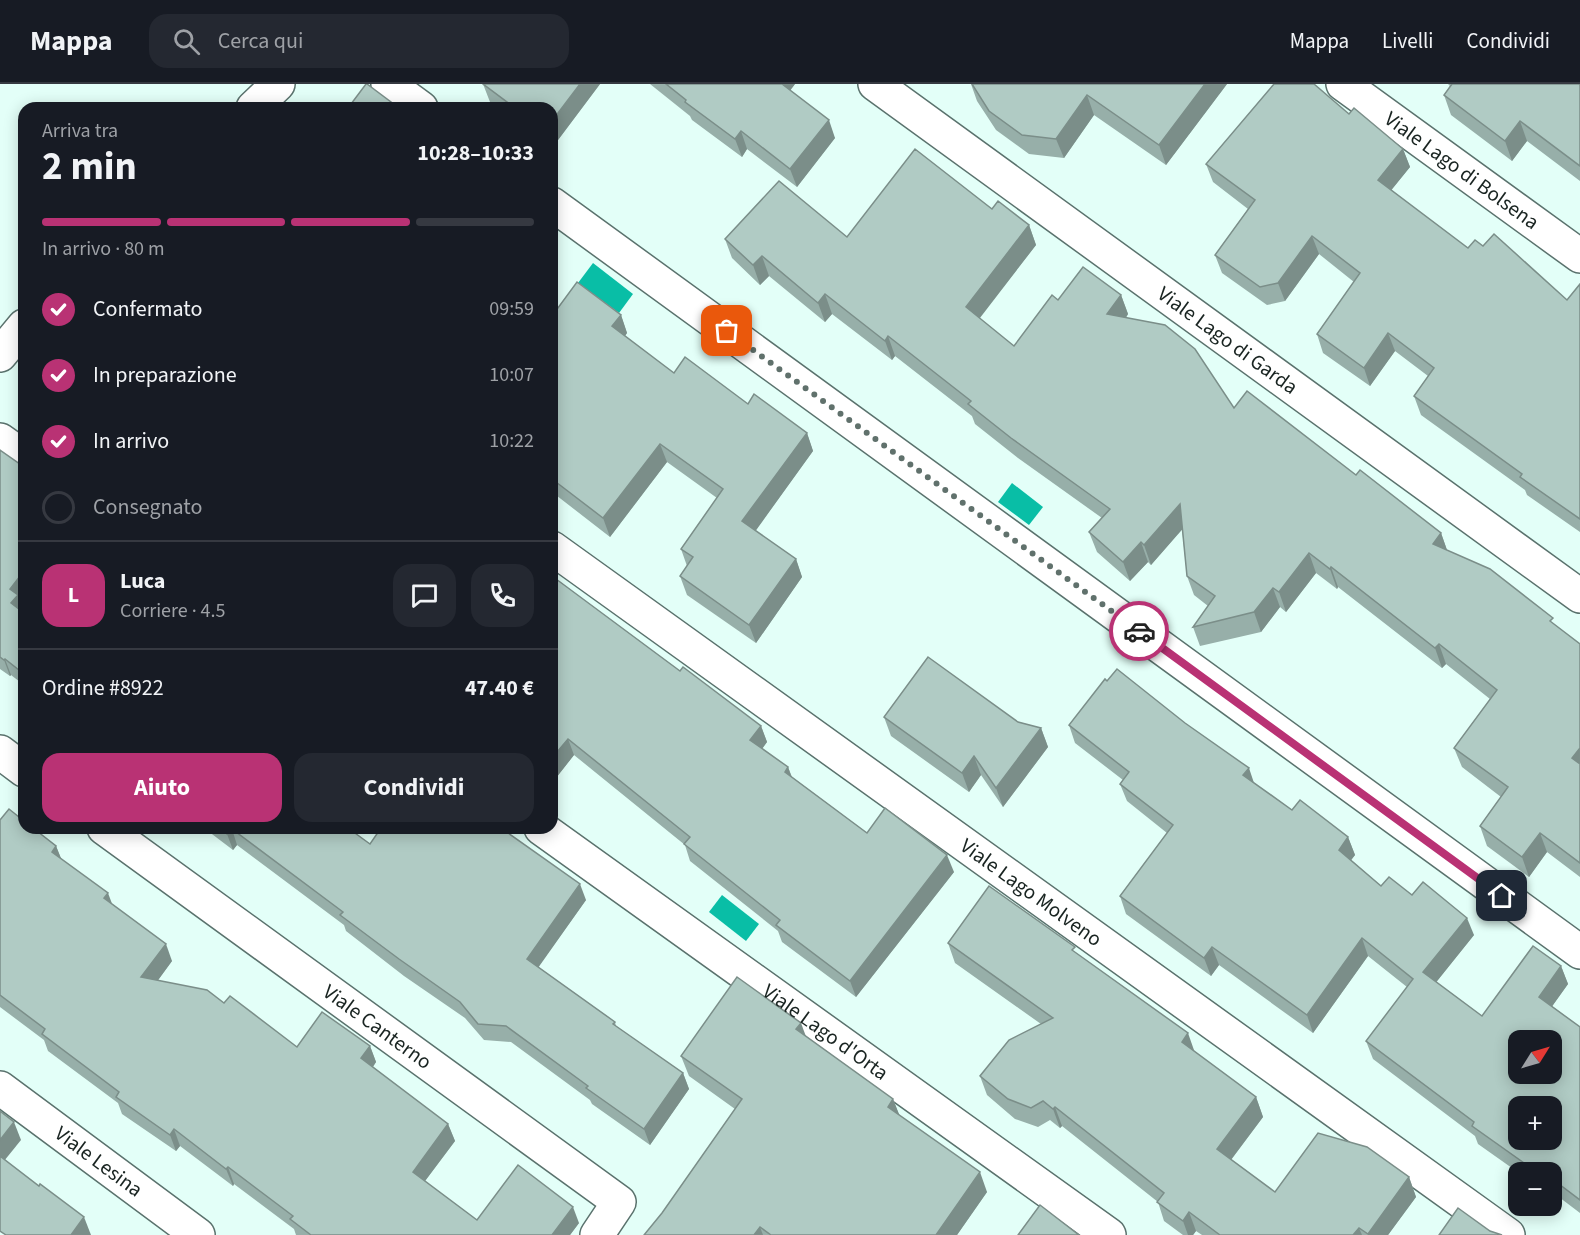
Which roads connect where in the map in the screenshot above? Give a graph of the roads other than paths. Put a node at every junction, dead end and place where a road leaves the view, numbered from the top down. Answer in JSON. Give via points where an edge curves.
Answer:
{"nodes":[{"id":1,"x":278,"y":84,"type":"edge"},
{"id":2,"x":388,"y":84,"type":"edge"},
{"id":3,"x":875,"y":84,"type":"edge"},
{"id":4,"x":1343,"y":84,"type":"edge"},
{"id":5,"x":259,"y":102,"type":"edge"},
{"id":6,"x":413,"y":102,"type":"edge"},
{"id":7,"x":558,"y":208,"type":"edge"},
{"id":8,"x":1580,"y":256,"type":"edge"},
{"id":9,"x":18,"y":333,"type":"edge"},
{"id":10,"x":0,"y":355,"type":"edge"},
{"id":11,"x":0,"y":440,"type":"edge"},
{"id":12,"x":18,"y":454,"type":"edge"},
{"id":13,"x":558,"y":552,"type":"edge"},
{"id":14,"x":1580,"y":596,"type":"edge"},
{"id":15,"x":0,"y":752,"type":"edge"},
{"id":16,"x":18,"y":766,"type":"edge"},
{"id":17,"x":112,"y":834,"type":"edge"},
{"id":18,"x":549,"y":834,"type":"edge"},
{"id":19,"x":1580,"y":952,"type":"edge"},
{"id":20,"x":0,"y":1088,"type":"edge"},
{"id":21,"x":198,"y":1235,"type":"edge"},
{"id":22,"x":597,"y":1235,"type":"edge"},
{"id":23,"x":1109,"y":1235,"type":"edge"},
{"id":24,"x":1508,"y":1235,"type":"edge"}],
"edges":[{"from":1,"to":5,"type":"street"},
{"from":2,"to":6,"type":"street"},
{"from":3,"to":14,"type":"street","name":"Viale Lago di Garda"},
{"from":4,"to":8,"type":"street","name":"Viale Lago di Bolsena"},
{"from":7,"to":19,"type":"street"},
{"from":9,"to":10,"type":"street"},
{"from":11,"to":12,"type":"street"},
{"from":13,"to":24,"type":"street","name":"Viale Lago Molveno"},
{"from":15,"to":16,"type":"street"},
{"from":17,"to":22,"type":"street","name":"Viale Canterno","via":[[619,1202]]},
{"from":18,"to":23,"type":"street","name":"Viale Lago d'Orta"},
{"from":20,"to":21,"type":"street","name":"Viale Lesina"}]}
